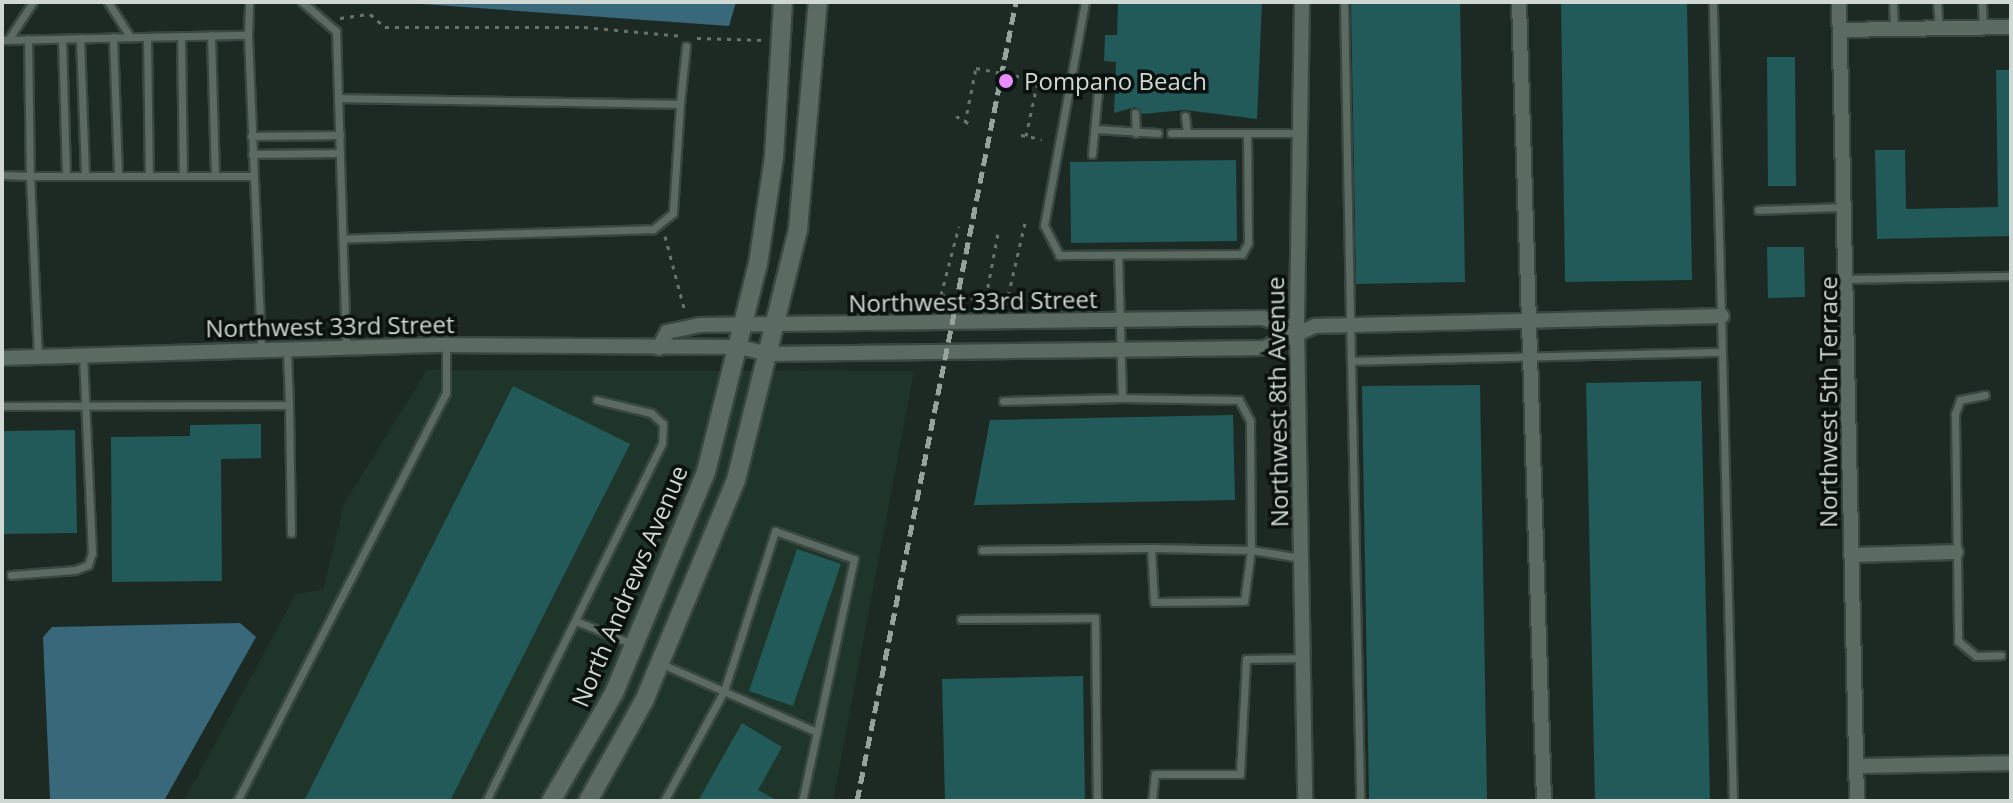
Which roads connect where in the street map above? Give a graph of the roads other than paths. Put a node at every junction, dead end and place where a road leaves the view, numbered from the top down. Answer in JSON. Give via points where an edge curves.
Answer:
{"nodes":[{"id":1,"x":33,"y":2,"type":"edge"},
{"id":2,"x":108,"y":2,"type":"edge"},
{"id":3,"x":249,"y":2,"type":"edge"},
{"id":4,"x":302,"y":2,"type":"edge"},
{"id":5,"x":783,"y":2,"type":"edge"},
{"id":6,"x":818,"y":2,"type":"edge"},
{"id":7,"x":1085,"y":2,"type":"edge"},
{"id":8,"x":1302,"y":2,"type":"edge"},
{"id":9,"x":1344,"y":2,"type":"edge"},
{"id":10,"x":1519,"y":2,"type":"edge"},
{"id":11,"x":1713,"y":2,"type":"edge"},
{"id":12,"x":1839,"y":2,"type":"edge"},
{"id":13,"x":1893,"y":2,"type":"edge"},
{"id":14,"x":1937,"y":2,"type":"edge"},
{"id":15,"x":1982,"y":2,"type":"edge"},
{"id":16,"x":2011,"y":27,"type":"edge"},
{"id":17,"x":1939,"y":28,"type":"junction"},
{"id":18,"x":1983,"y":28,"type":"junction"},
{"id":19,"x":1894,"y":29,"type":"junction"},
{"id":20,"x":1840,"y":30,"type":"junction"},
{"id":21,"x":211,"y":35,"type":"junction"},
{"id":22,"x":248,"y":35,"type":"junction"},
{"id":23,"x":181,"y":36,"type":"junction"},
{"id":24,"x":113,"y":37,"type":"junction"},
{"id":25,"x":130,"y":37,"type":"junction"},
{"id":26,"x":147,"y":37,"type":"junction"},
{"id":27,"x":80,"y":38,"type":"junction"},
{"id":28,"x":28,"y":39,"type":"junction"},
{"id":29,"x":62,"y":39,"type":"junction"},
{"id":30,"x":5,"y":40,"type":"edge"},
{"id":31,"x":686,"y":46,"type":"dead end"},
{"id":32,"x":1098,"y":91,"type":"dead end"},
{"id":33,"x":338,"y":98,"type":"junction"},
{"id":34,"x":680,"y":104,"type":"junction"},
{"id":35,"x":1135,"y":113,"type":"dead end"},
{"id":36,"x":1185,"y":116,"type":"dead end"},
{"id":37,"x":1095,"y":129,"type":"junction"},
{"id":38,"x":1136,"y":133,"type":"junction"},
{"id":39,"x":1158,"y":133,"type":"dead end"},
{"id":40,"x":1171,"y":133,"type":"dead end"},
{"id":41,"x":1187,"y":133,"type":"junction"},
{"id":42,"x":1247,"y":133,"type":"junction"},
{"id":43,"x":1300,"y":133,"type":"junction"},
{"id":44,"x":340,"y":135,"type":"junction"},
{"id":45,"x":251,"y":136,"type":"junction"},
{"id":46,"x":340,"y":153,"type":"junction"},
{"id":47,"x":252,"y":154,"type":"junction"},
{"id":48,"x":1092,"y":154,"type":"dead end"},
{"id":49,"x":2,"y":175,"type":"edge"},
{"id":50,"x":30,"y":176,"type":"junction"},
{"id":51,"x":66,"y":176,"type":"junction"},
{"id":52,"x":85,"y":176,"type":"junction"},
{"id":53,"x":118,"y":176,"type":"junction"},
{"id":54,"x":149,"y":176,"type":"junction"},
{"id":55,"x":183,"y":176,"type":"junction"},
{"id":56,"x":215,"y":176,"type":"junction"},
{"id":57,"x":253,"y":176,"type":"junction"},
{"id":58,"x":1846,"y":207,"type":"junction"},
{"id":59,"x":1758,"y":210,"type":"dead end"},
{"id":60,"x":343,"y":239,"type":"junction"},
{"id":61,"x":1118,"y":259,"type":"junction"},
{"id":62,"x":2011,"y":276,"type":"edge"},
{"id":63,"x":1850,"y":279,"type":"junction"},
{"id":64,"x":1722,"y":316,"type":"junction"},
{"id":65,"x":1529,"y":317,"type":"junction"},
{"id":66,"x":1120,"y":321,"type":"junction"},
{"id":67,"x":744,"y":325,"type":"junction"},
{"id":68,"x":1348,"y":325,"type":"junction"},
{"id":69,"x":777,"y":327,"type":"junction"},
{"id":70,"x":1297,"y":329,"type":"junction"},
{"id":71,"x":446,"y":345,"type":"junction"},
{"id":72,"x":739,"y":347,"type":"junction"},
{"id":73,"x":346,"y":348,"type":"junction"},
{"id":74,"x":659,"y":348,"type":"junction"},
{"id":75,"x":287,"y":349,"type":"junction"},
{"id":76,"x":261,"y":350,"type":"junction"},
{"id":77,"x":1121,"y":350,"type":"junction"},
{"id":78,"x":1722,"y":352,"type":"junction"},
{"id":79,"x":770,"y":354,"type":"junction"},
{"id":80,"x":83,"y":355,"type":"junction"},
{"id":81,"x":1530,"y":356,"type":"junction"},
{"id":82,"x":38,"y":357,"type":"junction"},
{"id":83,"x":2,"y":358,"type":"edge"},
{"id":84,"x":1351,"y":361,"type":"junction"},
{"id":85,"x":1985,"y":395,"type":"dead end"},
{"id":86,"x":1122,"y":398,"type":"junction"},
{"id":87,"x":597,"y":400,"type":"dead end"},
{"id":88,"x":1003,"y":401,"type":"dead end"},
{"id":89,"x":89,"y":404,"type":"junction"},
{"id":90,"x":289,"y":405,"type":"junction"},
{"id":91,"x":2,"y":406,"type":"edge"},
{"id":92,"x":291,"y":533,"type":"dead end"},
{"id":93,"x":1151,"y":548,"type":"junction"},
{"id":94,"x":982,"y":550,"type":"dead end"},
{"id":95,"x":1251,"y":550,"type":"junction"},
{"id":96,"x":1956,"y":552,"type":"junction"},
{"id":97,"x":1851,"y":555,"type":"junction"},
{"id":98,"x":1301,"y":558,"type":"junction"},
{"id":99,"x":11,"y":575,"type":"dead end"},
{"id":100,"x":961,"y":619,"type":"dead end"},
{"id":101,"x":576,"y":621,"type":"junction"},
{"id":102,"x":635,"y":645,"type":"junction"},
{"id":103,"x":2001,"y":655,"type":"dead end"},
{"id":104,"x":1303,"y":657,"type":"junction"},
{"id":105,"x":660,"y":663,"type":"junction"},
{"id":106,"x":724,"y":691,"type":"junction"},
{"id":107,"x":817,"y":732,"type":"junction"},
{"id":108,"x":2011,"y":763,"type":"edge"},
{"id":109,"x":1857,"y":766,"type":"junction"},
{"id":110,"x":237,"y":801,"type":"edge"},
{"id":111,"x":486,"y":801,"type":"edge"},
{"id":112,"x":551,"y":801,"type":"edge"},
{"id":113,"x":588,"y":801,"type":"edge"},
{"id":114,"x":664,"y":801,"type":"edge"},
{"id":115,"x":802,"y":801,"type":"edge"},
{"id":116,"x":1097,"y":801,"type":"edge"},
{"id":117,"x":1152,"y":801,"type":"edge"},
{"id":118,"x":1305,"y":801,"type":"edge"},
{"id":119,"x":1360,"y":801,"type":"edge"},
{"id":120,"x":1544,"y":801,"type":"edge"},
{"id":121,"x":1733,"y":801,"type":"edge"},
{"id":122,"x":1857,"y":801,"type":"edge"}],
"edges":[{"from":1,"to":30,"type":"lane"},
{"from":2,"to":25,"type":"lane"},
{"from":3,"to":22,"type":"lane"},
{"from":4,"to":33,"type":"lane","via":[[336,31]]},
{"from":5,"to":67,"type":"street","name":"North Andrews Avenue","via":[[774,157]]},
{"from":6,"to":69,"type":"street","via":[[808,158]]},
{"from":7,"to":61,"type":"lane","via":[[1044,225],[1059,255]]},
{"from":8,"to":43,"type":"street","name":"Northwest 8th Avenue"},
{"from":9,"to":68,"type":"lane"},
{"from":10,"to":65,"type":"street"},
{"from":11,"to":64,"type":"lane"},
{"from":12,"to":20,"type":"street","name":"Northwest 5th Terrace"},
{"from":13,"to":19,"type":"lane"},
{"from":14,"to":17,"type":"lane"},
{"from":15,"to":18,"type":"lane"},
{"from":16,"to":18,"type":"street"},
{"from":17,"to":18,"type":"street"},
{"from":17,"to":19,"type":"street"},
{"from":19,"to":20,"type":"street"},
{"from":20,"to":58,"type":"street","name":"Northwest 5th Terrace"},
{"from":21,"to":22,"type":"lane"},
{"from":21,"to":23,"type":"lane"},
{"from":21,"to":56,"type":"lane"},
{"from":22,"to":45,"type":"lane"},
{"from":23,"to":26,"type":"lane"},
{"from":23,"to":55,"type":"lane"},
{"from":24,"to":25,"type":"lane"},
{"from":24,"to":27,"type":"lane"},
{"from":24,"to":53,"type":"lane"},
{"from":25,"to":26,"type":"lane"},
{"from":26,"to":54,"type":"lane"},
{"from":27,"to":29,"type":"lane"},
{"from":27,"to":52,"type":"lane"},
{"from":28,"to":29,"type":"lane"},
{"from":28,"to":30,"type":"lane"},
{"from":28,"to":50,"type":"lane"},
{"from":29,"to":51,"type":"lane"},
{"from":31,"to":34,"type":"lane"},
{"from":32,"to":37,"type":"lane"},
{"from":33,"to":34,"type":"lane"},
{"from":33,"to":44,"type":"lane"},
{"from":34,"to":60,"type":"lane","via":[[673,213],[653,229]]},
{"from":35,"to":38,"type":"lane"},
{"from":36,"to":41,"type":"lane"},
{"from":37,"to":38,"type":"lane"},
{"from":37,"to":48,"type":"lane"},
{"from":38,"to":39,"type":"lane"},
{"from":40,"to":41,"type":"lane"},
{"from":41,"to":42,"type":"lane"},
{"from":42,"to":43,"type":"lane"},
{"from":42,"to":61,"type":"lane","via":[[1248,243],[1242,254]]},
{"from":43,"to":70,"type":"street","name":"Northwest 8th Avenue"},
{"from":44,"to":45,"type":"lane"},
{"from":44,"to":46,"type":"lane"},
{"from":45,"to":47,"type":"lane"},
{"from":46,"to":47,"type":"lane"},
{"from":46,"to":60,"type":"lane"},
{"from":47,"to":57,"type":"lane"},
{"from":49,"to":50,"type":"lane"},
{"from":50,"to":51,"type":"lane"},
{"from":50,"to":82,"type":"lane"},
{"from":51,"to":52,"type":"lane"},
{"from":52,"to":53,"type":"lane"},
{"from":53,"to":54,"type":"lane"},
{"from":54,"to":55,"type":"lane"},
{"from":55,"to":56,"type":"lane"},
{"from":56,"to":57,"type":"lane"},
{"from":57,"to":76,"type":"lane"},
{"from":58,"to":59,"type":"lane"},
{"from":58,"to":63,"type":"street","name":"Northwest 5th Terrace"},
{"from":60,"to":73,"type":"lane"},
{"from":61,"to":66,"type":"lane"},
{"from":62,"to":63,"type":"lane"},
{"from":63,"to":97,"type":"street","name":"Northwest 5th Terrace"},
{"from":64,"to":65,"type":"street","name":"Northwest 33rd Street"},
{"from":64,"to":78,"type":"lane"},
{"from":65,"to":68,"type":"street","name":"Northwest 33rd Street"},
{"from":65,"to":81,"type":"street"},
{"from":66,"to":69,"type":"street","name":"Northwest 33rd Street"},
{"from":66,"to":70,"type":"street","name":"Northwest 33rd Street","via":[[1263,318]]},
{"from":66,"to":77,"type":"lane"},
{"from":67,"to":69,"type":"street","name":"Northwest 33rd Street"},
{"from":67,"to":72,"type":"street","name":"North Andrews Avenue"},
{"from":67,"to":74,"type":"street","name":"Northwest 33rd Street","via":[[667,332]]},
{"from":68,"to":70,"type":"street","name":"Northwest 33rd Street"},
{"from":68,"to":84,"type":"lane"},
{"from":69,"to":79,"type":"street"},
{"from":70,"to":77,"type":"street","name":"Northwest 33rd Street","via":[[1264,348]]},
{"from":70,"to":98,"type":"street","name":"Northwest 8th Avenue"},
{"from":71,"to":73,"type":"street","name":"Northwest 33rd Street"},
{"from":71,"to":74,"type":"street","name":"Northwest 33rd Street"},
{"from":71,"to":110,"type":"lane","via":[[446,393]]},
{"from":72,"to":74,"type":"street","name":"Northwest 33rd Street"},
{"from":72,"to":79,"type":"street","name":"Northwest 33rd Street"},
{"from":72,"to":102,"type":"street","name":"North Andrews Avenue","via":[[687,525]]},
{"from":73,"to":75,"type":"street","name":"Northwest 33rd Street"},
{"from":75,"to":76,"type":"street","name":"Northwest 33rd Street"},
{"from":75,"to":90,"type":"lane"},
{"from":76,"to":80,"type":"street","name":"Northwest 33rd Street"},
{"from":77,"to":79,"type":"street","name":"Northwest 33rd Street"},
{"from":77,"to":86,"type":"lane"},
{"from":78,"to":81,"type":"lane"},
{"from":78,"to":121,"type":"lane"},
{"from":79,"to":105,"type":"street","via":[[736,480]]},
{"from":80,"to":82,"type":"street","name":"Northwest 33rd Street"},
{"from":80,"to":89,"type":"lane"},
{"from":81,"to":84,"type":"lane"},
{"from":81,"to":120,"type":"street"},
{"from":82,"to":83,"type":"street","name":"Northwest 33rd Street"},
{"from":84,"to":119,"type":"lane"},
{"from":85,"to":96,"type":"lane","via":[[1957,405]]},
{"from":86,"to":88,"type":"lane"},
{"from":86,"to":95,"type":"lane","via":[[1228,396],[1245,406]]},
{"from":87,"to":101,"type":"lane","via":[[651,413],[663,424],[662,443]]},
{"from":89,"to":90,"type":"lane"},
{"from":89,"to":91,"type":"lane"},
{"from":89,"to":99,"type":"lane","via":[[88,565]]},
{"from":90,"to":92,"type":"lane"},
{"from":93,"to":94,"type":"lane"},
{"from":93,"to":95,"type":"lane"},
{"from":93,"to":95,"type":"lane","via":[[1154,602],[1244,601]]},
{"from":95,"to":98,"type":"lane"},
{"from":96,"to":97,"type":"street"},
{"from":96,"to":103,"type":"lane","via":[[1960,647],[1976,656]]},
{"from":97,"to":109,"type":"street","name":"Northwest 5th Terrace"},
{"from":98,"to":104,"type":"street","name":"Northwest 8th Avenue"},
{"from":100,"to":116,"type":"lane","via":[[1095,618]]},
{"from":101,"to":102,"type":"lane"},
{"from":101,"to":111,"type":"lane"},
{"from":102,"to":112,"type":"street","name":"North Andrews Avenue"},
{"from":104,"to":117,"type":"lane","via":[[1246,659],[1242,665],[1240,774],[1155,774]]},
{"from":104,"to":118,"type":"street","name":"Northwest 8th Avenue"},
{"from":105,"to":106,"type":"lane"},
{"from":105,"to":113,"type":"street"},
{"from":106,"to":107,"type":"lane"},
{"from":106,"to":107,"type":"lane","via":[[775,531],[854,559]]},
{"from":106,"to":114,"type":"lane"},
{"from":107,"to":115,"type":"lane"},
{"from":108,"to":109,"type":"street"},
{"from":109,"to":122,"type":"street","name":"Northwest 5th Terrace"}]}
